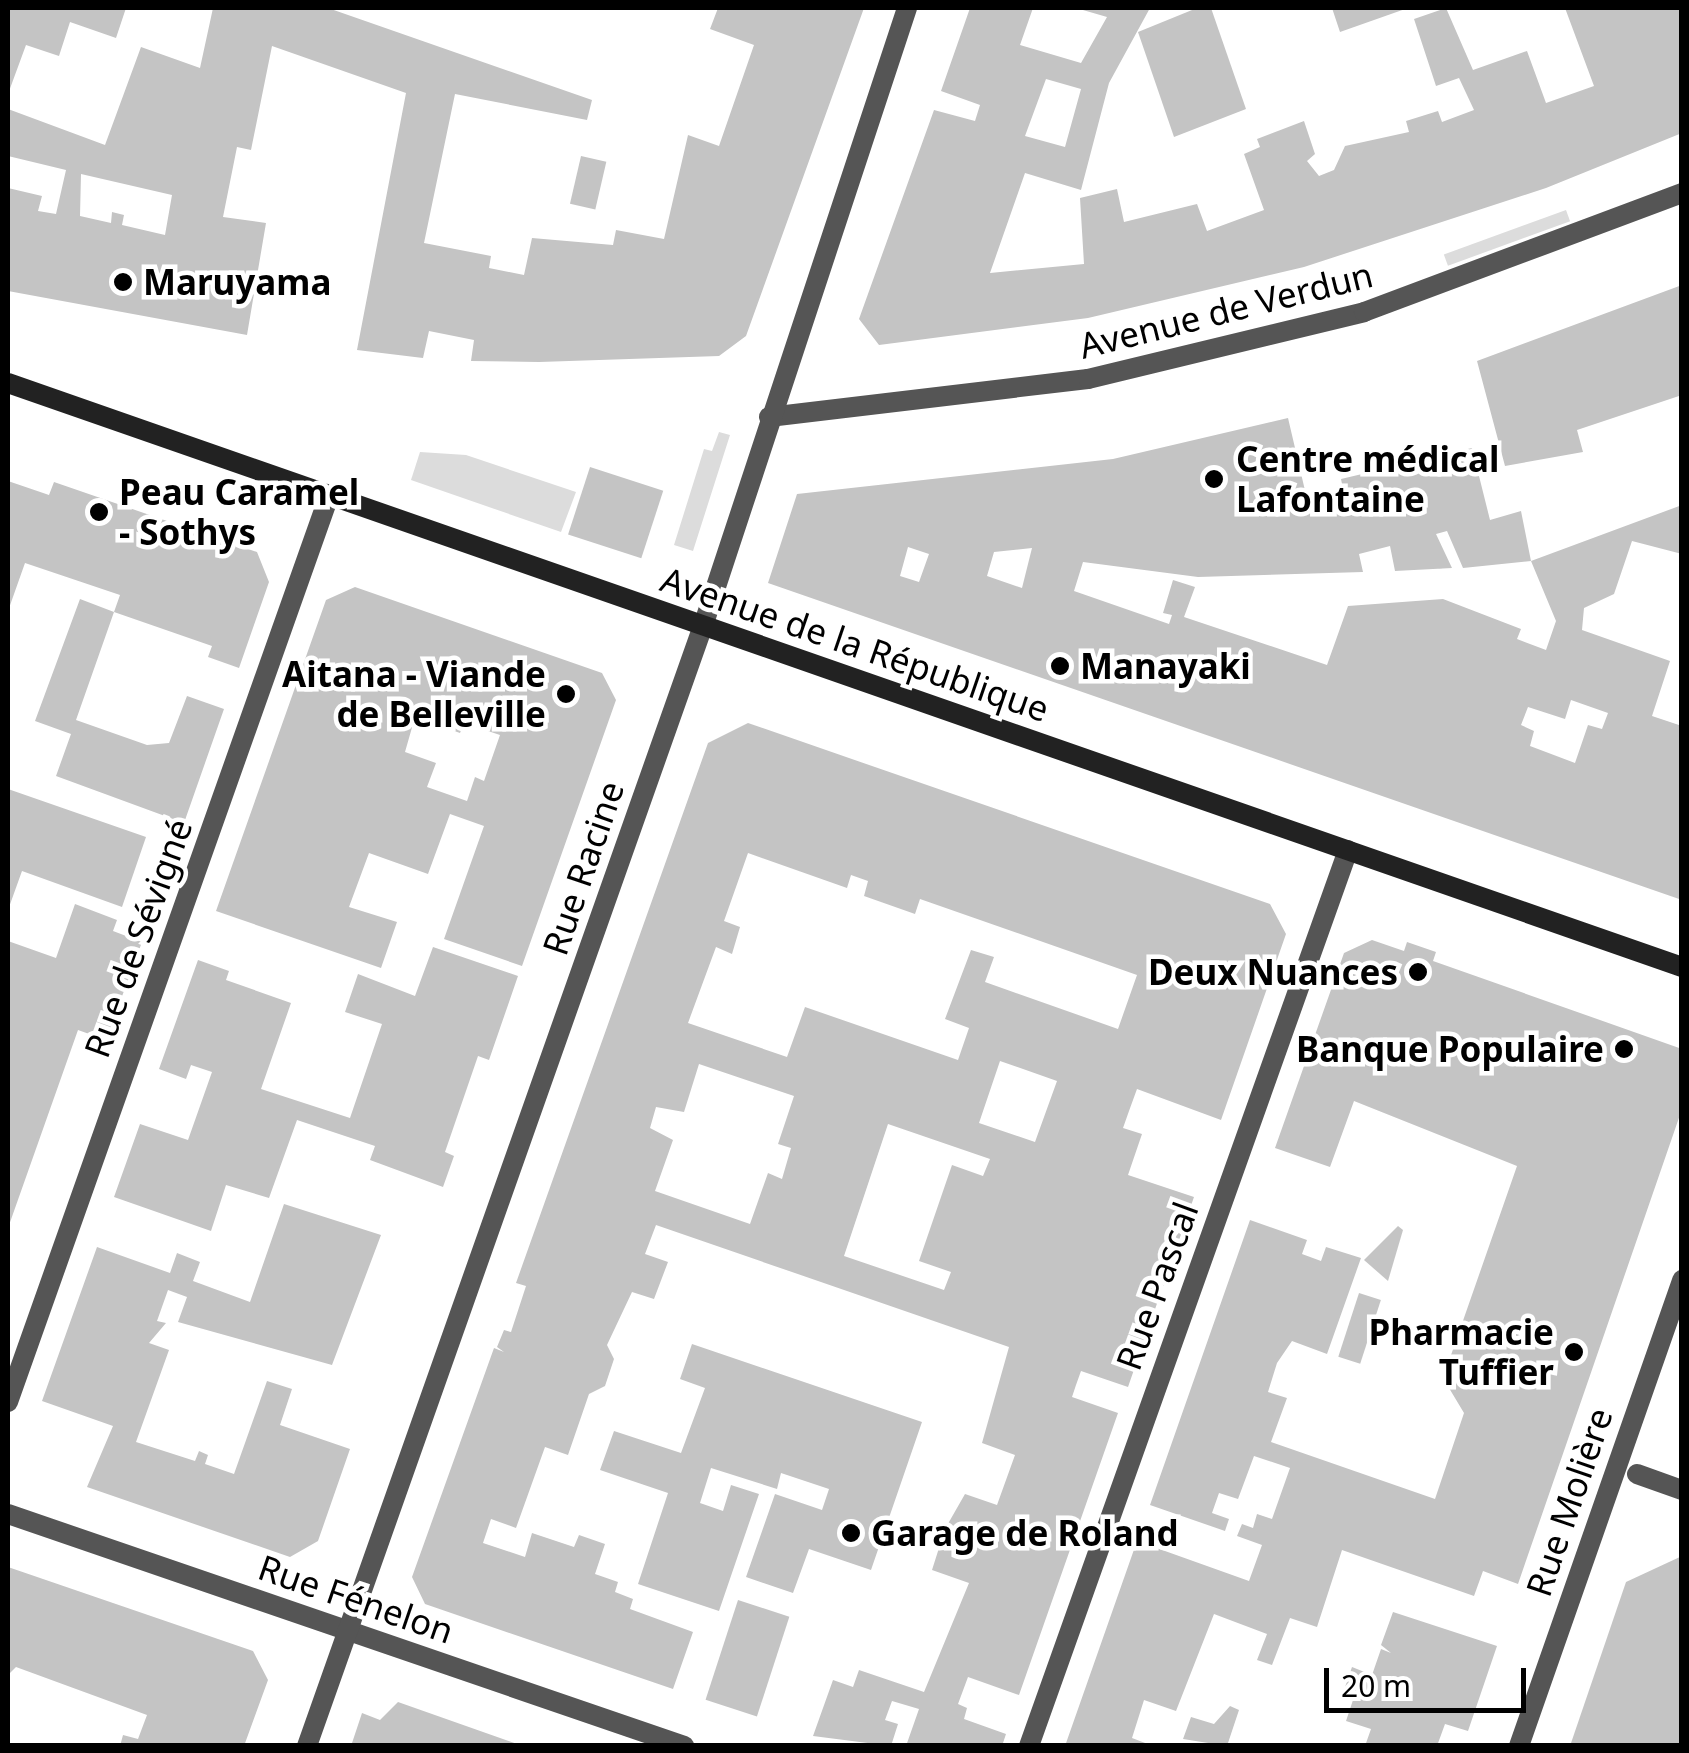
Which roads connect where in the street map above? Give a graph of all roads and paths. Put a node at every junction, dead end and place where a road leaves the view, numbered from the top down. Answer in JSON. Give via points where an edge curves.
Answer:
{"nodes":[{"id":1,"x":907,"y":8,"type":"edge"},
{"id":2,"x":1682,"y":192,"type":"edge"},
{"id":3,"x":8,"y":383,"type":"edge"},
{"id":4,"x":769,"y":417,"type":"junction"},
{"id":5,"x":328,"y":496,"type":"junction"},
{"id":6,"x":703,"y":626,"type":"junction"},
{"id":7,"x":1348,"y":850,"type":"junction"},
{"id":8,"x":1682,"y":967,"type":"edge"},
{"id":9,"x":1682,"y":1280,"type":"edge"},
{"id":10,"x":8,"y":1402,"type":"edge"},
{"id":11,"x":1638,"y":1474,"type":"dead end"},
{"id":12,"x":1682,"y":1490,"type":"edge"},
{"id":13,"x":8,"y":1514,"type":"edge"},
{"id":14,"x":348,"y":1630,"type":"junction"},
{"id":15,"x":308,"y":1746,"type":"edge"},
{"id":16,"x":684,"y":1746,"type":"edge"},
{"id":17,"x":1029,"y":1746,"type":"edge"},
{"id":18,"x":1518,"y":1746,"type":"edge"}],
"edges":[{"from":1,"to":4,"type":"street","name":"Rue Racine"},
{"from":2,"to":4,"type":"street","name":"Avenue de Verdun","via":[[1364,312],[1088,380]]},
{"from":3,"to":5,"type":"main road","name":"Avenue de la République"},
{"from":4,"to":6,"type":"street","name":"Rue Racine"},
{"from":5,"to":6,"type":"main road","name":"Avenue de la République"},
{"from":5,"to":10,"type":"street","name":"Rue de Sévigné"},
{"from":6,"to":7,"type":"main road","name":"Avenue de la République"},
{"from":6,"to":14,"type":"street","name":"Rue Racine"},
{"from":7,"to":8,"type":"main road","name":"Avenue de la République"},
{"from":7,"to":17,"type":"street","name":"Rue Pascal"},
{"from":9,"to":18,"type":"street","name":"Rue Molière"},
{"from":11,"to":12,"type":"street"},
{"from":13,"to":14,"type":"street","name":"Rue Fénelon"},
{"from":14,"to":15,"type":"street","name":"Rue Racine"},
{"from":14,"to":16,"type":"street","name":"Rue Fénelon"}]}
